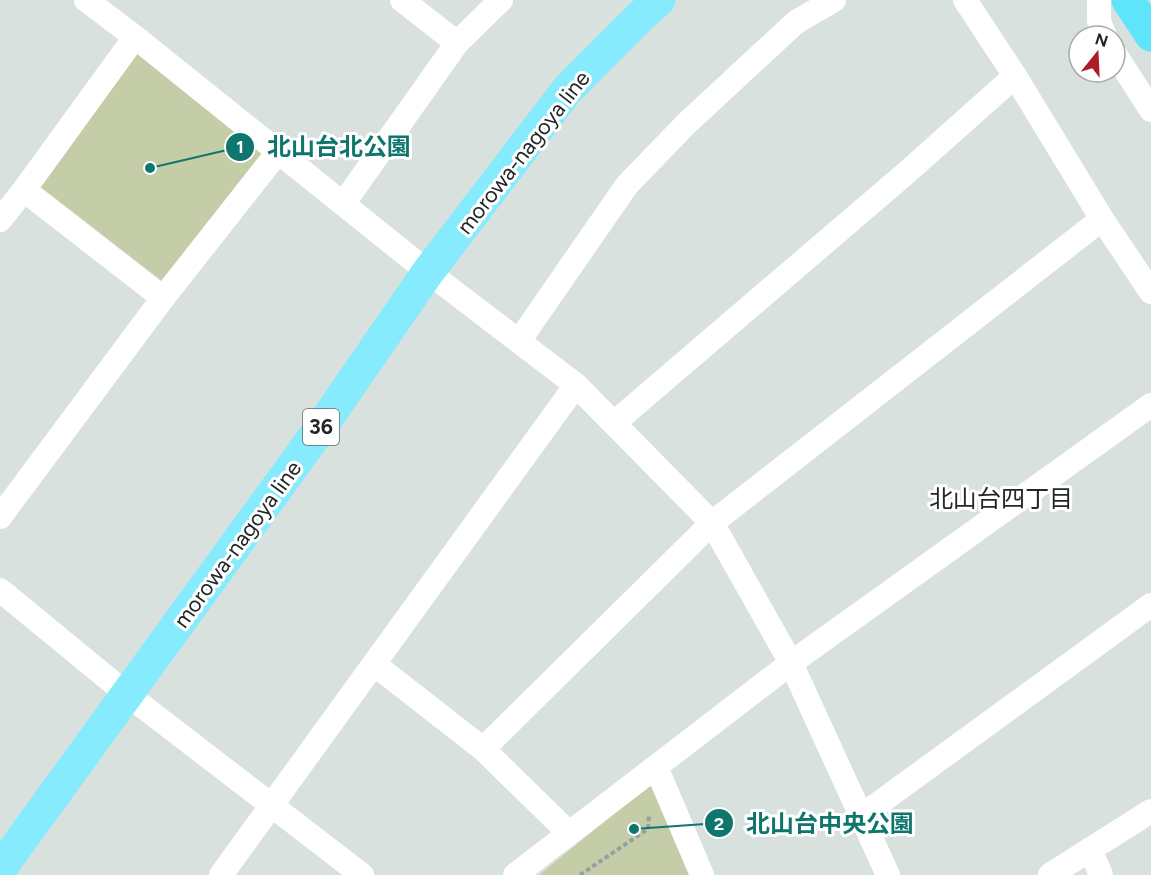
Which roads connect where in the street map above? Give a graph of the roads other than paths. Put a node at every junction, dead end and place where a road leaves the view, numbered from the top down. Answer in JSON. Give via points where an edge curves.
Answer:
{"nodes":[{"id":1,"x":86,"y":0,"type":"edge"},
{"id":2,"x":402,"y":0,"type":"edge"},
{"id":3,"x":501,"y":0,"type":"edge"},
{"id":4,"x":659,"y":0,"type":"edge"},
{"id":5,"x":834,"y":0,"type":"edge"},
{"id":6,"x":965,"y":0,"type":"edge"},
{"id":7,"x":1099,"y":0,"type":"edge"},
{"id":8,"x":1128,"y":0,"type":"edge"},
{"id":9,"x":1101,"y":24,"type":"edge"},
{"id":10,"x":1151,"y":35,"type":"edge"},
{"id":11,"x":135,"y":37,"type":"junction"},
{"id":12,"x":457,"y":43,"type":"junction"},
{"id":13,"x":1127,"y":73,"type":"edge"},
{"id":14,"x":1015,"y":76,"type":"junction"},
{"id":15,"x":1151,"y":110,"type":"edge"},
{"id":16,"x":279,"y":152,"type":"junction"},
{"id":17,"x":24,"y":190,"type":"junction"},
{"id":18,"x":343,"y":204,"type":"junction"},
{"id":19,"x":1102,"y":219,"type":"junction"},
{"id":20,"x":0,"y":220,"type":"edge"},
{"id":21,"x":428,"y":272,"type":"junction"},
{"id":22,"x":1151,"y":292,"type":"edge"},
{"id":23,"x":163,"y":298,"type":"junction"},
{"id":24,"x":519,"y":341,"type":"junction"},
{"id":25,"x":576,"y":385,"type":"junction"},
{"id":26,"x":1151,"y":405,"type":"edge"},
{"id":27,"x":614,"y":423,"type":"junction"},
{"id":28,"x":0,"y":517,"type":"edge"},
{"id":29,"x":712,"y":523,"type":"junction"},
{"id":30,"x":0,"y":590,"type":"edge"},
{"id":31,"x":1151,"y":605,"type":"edge"},
{"id":32,"x":374,"y":663,"type":"junction"},
{"id":33,"x":791,"y":663,"type":"junction"},
{"id":34,"x":128,"y":695,"type":"junction"},
{"id":35,"x":483,"y":749,"type":"junction"},
{"id":36,"x":656,"y":767,"type":"junction"},
{"id":37,"x":272,"y":805,"type":"junction"},
{"id":38,"x":1151,"y":811,"type":"edge"},
{"id":39,"x":860,"y":817,"type":"junction"},
{"id":40,"x":569,"y":833,"type":"junction"},
{"id":41,"x":1090,"y":849,"type":"junction"},
{"id":42,"x":0,"y":869,"type":"edge"},
{"id":43,"x":221,"y":875,"type":"edge"},
{"id":44,"x":362,"y":875,"type":"edge"},
{"id":45,"x":515,"y":875,"type":"edge"},
{"id":46,"x":702,"y":875,"type":"edge"},
{"id":47,"x":888,"y":875,"type":"edge"},
{"id":48,"x":1050,"y":875,"type":"edge"},
{"id":49,"x":1101,"y":875,"type":"edge"}],
"edges":[{"from":1,"to":11,"type":"street"},
{"from":2,"to":12,"type":"street"},
{"from":3,"to":12,"type":"street"},
{"from":4,"to":21,"type":"main road","name":"morowa-nagoya line","number":"36","via":[[568,89]]},
{"from":5,"to":24,"type":"street","via":[[796,22],[686,124],[627,186]]},
{"from":6,"to":14,"type":"street"},
{"from":7,"to":9,"type":"street"},
{"from":8,"to":10,"type":"highway"},
{"from":11,"to":16,"type":"street"},
{"from":11,"to":17,"type":"street"},
{"from":12,"to":18,"type":"street"},
{"from":13,"to":15,"type":"street"},
{"from":14,"to":19,"type":"street"},
{"from":14,"to":27,"type":"street"},
{"from":16,"to":18,"type":"street"},
{"from":16,"to":23,"type":"street"},
{"from":17,"to":20,"type":"street"},
{"from":17,"to":23,"type":"street"},
{"from":18,"to":21,"type":"street"},
{"from":19,"to":22,"type":"street"},
{"from":19,"to":29,"type":"street"},
{"from":21,"to":24,"type":"street"},
{"from":21,"to":34,"type":"main road","name":"morowa-nagoya line","number":"36"},
{"from":23,"to":28,"type":"street"},
{"from":24,"to":25,"type":"street"},
{"from":25,"to":27,"type":"street"},
{"from":25,"to":32,"type":"street"},
{"from":26,"to":33,"type":"street"},
{"from":27,"to":29,"type":"street"},
{"from":29,"to":33,"type":"street"},
{"from":29,"to":35,"type":"street"},
{"from":30,"to":34,"type":"street"},
{"from":31,"to":39,"type":"street"},
{"from":32,"to":35,"type":"street"},
{"from":32,"to":37,"type":"street"},
{"from":33,"to":36,"type":"street"},
{"from":33,"to":39,"type":"street"},
{"from":34,"to":37,"type":"street"},
{"from":34,"to":42,"type":"main road","name":"morowa-nagoya line","number":"36"},
{"from":35,"to":40,"type":"street"},
{"from":36,"to":40,"type":"street"},
{"from":36,"to":46,"type":"street"},
{"from":37,"to":43,"type":"street"},
{"from":37,"to":44,"type":"street"},
{"from":38,"to":41,"type":"street"},
{"from":39,"to":47,"type":"street"},
{"from":40,"to":45,"type":"street"},
{"from":41,"to":48,"type":"street"},
{"from":41,"to":49,"type":"street"}]}
